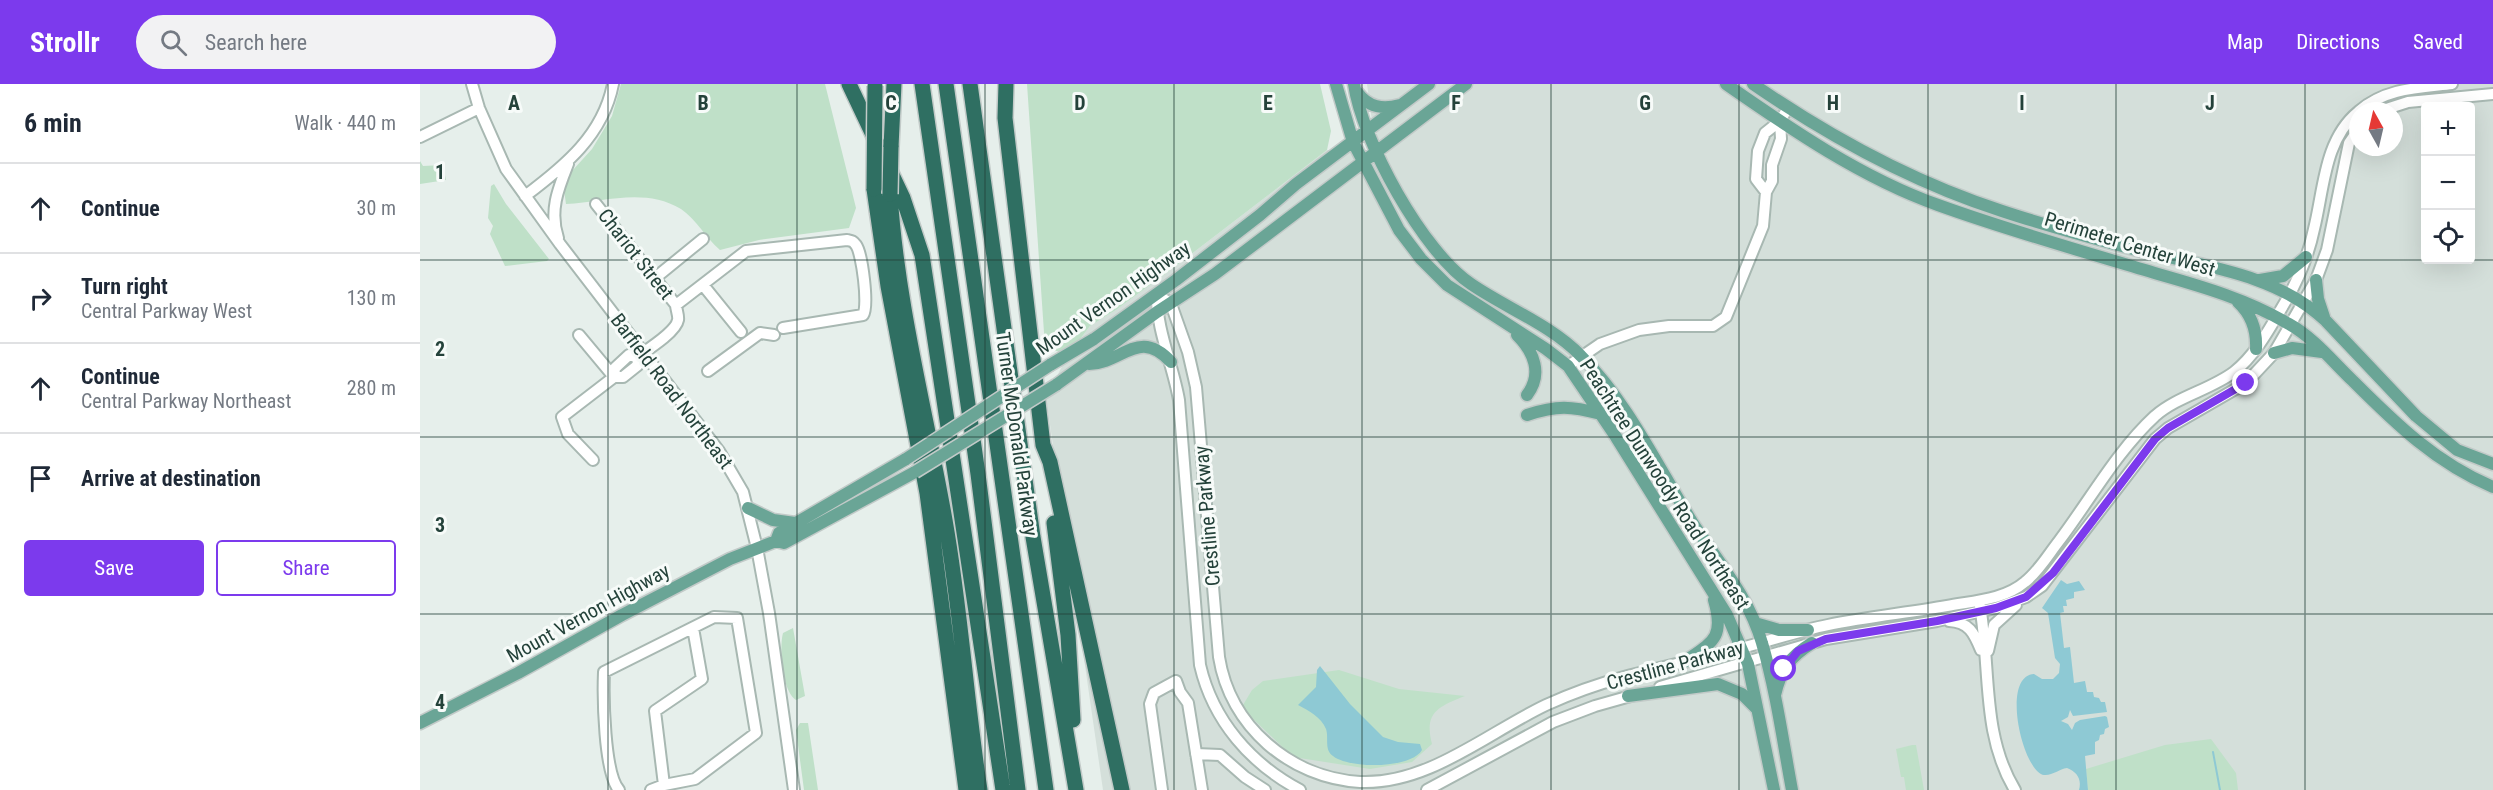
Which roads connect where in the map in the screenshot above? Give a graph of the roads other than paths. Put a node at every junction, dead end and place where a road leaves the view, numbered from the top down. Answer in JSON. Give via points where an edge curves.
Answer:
{"nodes":[{"id":1,"x":472,"y":84,"type":"edge"},
{"id":2,"x":613,"y":84,"type":"edge"},
{"id":3,"x":849,"y":84,"type":"edge"},
{"id":4,"x":894,"y":84,"type":"edge"},
{"id":5,"x":922,"y":84,"type":"edge"},
{"id":6,"x":946,"y":84,"type":"edge"},
{"id":7,"x":970,"y":84,"type":"edge"},
{"id":8,"x":1006,"y":84,"type":"edge"},
{"id":9,"x":1336,"y":84,"type":"edge"},
{"id":10,"x":1429,"y":84,"type":"edge"},
{"id":11,"x":1466,"y":84,"type":"edge"},
{"id":12,"x":1726,"y":84,"type":"edge"},
{"id":13,"x":1753,"y":84,"type":"edge"},
{"id":14,"x":2452,"y":84,"type":"edge"},
{"id":15,"x":876,"y":85,"type":"edge"},
{"id":16,"x":1355,"y":87,"type":"edge"},
{"id":17,"x":2493,"y":94,"type":"edge"},
{"id":18,"x":2370,"y":102,"type":"edge"},
{"id":19,"x":478,"y":103,"type":"junction"},
{"id":20,"x":1404,"y":104,"type":"junction"},
{"id":21,"x":2403,"y":104,"type":"edge"},
{"id":22,"x":1788,"y":108,"type":"junction"},
{"id":23,"x":2349,"y":119,"type":"edge"},
{"id":24,"x":1780,"y":121,"type":"junction"},
{"id":25,"x":1367,"y":131,"type":"junction"},
{"id":26,"x":420,"y":137,"type":"edge"},
{"id":27,"x":1353,"y":142,"type":"junction"},
{"id":28,"x":2349,"y":143,"type":"edge"},
{"id":29,"x":1376,"y":151,"type":"junction"},
{"id":30,"x":569,"y":160,"type":"junction"},
{"id":31,"x":1363,"y":162,"type":"junction"},
{"id":32,"x":1766,"y":192,"type":"junction"},
{"id":33,"x":525,"y":196,"type":"junction"},
{"id":34,"x":596,"y":204,"type":"dead end"},
{"id":35,"x":703,"y":238,"type":"dead end"},
{"id":36,"x":560,"y":244,"type":"junction"},
{"id":37,"x":2306,"y":257,"type":"junction"},
{"id":38,"x":655,"y":278,"type":"junction"},
{"id":39,"x":2257,"y":280,"type":"junction"},
{"id":40,"x":2316,"y":280,"type":"junction"},
{"id":41,"x":703,"y":285,"type":"junction"},
{"id":42,"x":1157,"y":294,"type":"junction"},
{"id":43,"x":2289,"y":294,"type":"junction"},
{"id":44,"x":2233,"y":297,"type":"junction"},
{"id":45,"x":2302,"y":302,"type":"junction"},
{"id":46,"x":1171,"y":304,"type":"junction"},
{"id":47,"x":676,"y":305,"type":"junction"},
{"id":48,"x":1156,"y":312,"type":"junction"},
{"id":49,"x":2276,"y":317,"type":"junction"},
{"id":50,"x":2326,"y":321,"type":"junction"},
{"id":51,"x":2291,"y":324,"type":"junction"},
{"id":52,"x":1508,"y":326,"type":"junction"},
{"id":53,"x":741,"y":332,"type":"dead end"},
{"id":54,"x":579,"y":334,"type":"dead end"},
{"id":55,"x":2256,"y":349,"type":"junction"},
{"id":56,"x":2274,"y":353,"type":"junction"},
{"id":57,"x":2324,"y":353,"type":"junction"},
{"id":58,"x":641,"y":354,"type":"junction"},
{"id":59,"x":1581,"y":356,"type":"junction"},
{"id":60,"x":1171,"y":362,"type":"junction"},
{"id":61,"x":1088,"y":364,"type":"junction"},
{"id":62,"x":1568,"y":366,"type":"junction"},
{"id":63,"x":708,"y":372,"type":"dead end"},
{"id":64,"x":614,"y":377,"type":"junction"},
{"id":65,"x":1527,"y":395,"type":"dead end"},
{"id":66,"x":1601,"y":414,"type":"junction"},
{"id":67,"x":1527,"y":415,"type":"dead end"},
{"id":68,"x":1043,"y":445,"type":"junction"},
{"id":69,"x":592,"y":460,"type":"dead end"},
{"id":70,"x":2493,"y":464,"type":"edge"},
{"id":71,"x":2493,"y":487,"type":"edge"},
{"id":72,"x":748,"y":508,"type":"junction"},
{"id":73,"x":796,"y":523,"type":"junction"},
{"id":74,"x":1207,"y":524,"type":"junction"},
{"id":75,"x":1188,"y":529,"type":"junction"},
{"id":76,"x":776,"y":541,"type":"junction"},
{"id":77,"x":757,"y":548,"type":"junction"},
{"id":78,"x":1710,"y":588,"type":"junction"},
{"id":79,"x":2026,"y":597,"type":"junction"},
{"id":80,"x":1980,"y":606,"type":"junction"},
{"id":81,"x":1893,"y":614,"type":"junction"},
{"id":82,"x":977,"y":618,"type":"junction"},
{"id":83,"x":1937,"y":621,"type":"junction"},
{"id":84,"x":1755,"y":623,"type":"junction"},
{"id":85,"x":693,"y":628,"type":"junction"},
{"id":86,"x":1894,"y":628,"type":"junction"},
{"id":87,"x":1808,"y":630,"type":"junction"},
{"id":88,"x":1762,"y":642,"type":"junction"},
{"id":89,"x":1812,"y":643,"type":"junction"},
{"id":90,"x":1743,"y":648,"type":"junction"},
{"id":91,"x":1766,"y":658,"type":"junction"},
{"id":92,"x":1684,"y":662,"type":"junction"},
{"id":93,"x":1748,"y":663,"type":"junction"},
{"id":94,"x":1986,"y":663,"type":"junction"},
{"id":95,"x":1181,"y":670,"type":"dead end"},
{"id":96,"x":1176,"y":681,"type":"junction"},
{"id":97,"x":1588,"y":689,"type":"junction"},
{"id":98,"x":1628,"y":696,"type":"junction"},
{"id":99,"x":1774,"y":699,"type":"junction"},
{"id":100,"x":1595,"y":706,"type":"junction"},
{"id":101,"x":1757,"y":709,"type":"junction"},
{"id":102,"x":420,"y":723,"type":"edge"},
{"id":103,"x":1196,"y":753,"type":"junction"},
{"id":104,"x":1447,"y":759,"type":"junction"},
{"id":105,"x":1455,"y":776,"type":"junction"},
{"id":106,"x":695,"y":779,"type":"junction"},
{"id":107,"x":664,"y":785,"type":"junction"},
{"id":108,"x":979,"y":785,"type":"edge"},
{"id":109,"x":1075,"y":788,"type":"edge"},
{"id":110,"x":619,"y":790,"type":"edge"},
{"id":111,"x":651,"y":790,"type":"edge"},
{"id":112,"x":701,"y":790,"type":"edge"},
{"id":113,"x":794,"y":790,"type":"edge"},
{"id":114,"x":966,"y":790,"type":"edge"},
{"id":115,"x":1003,"y":790,"type":"edge"},
{"id":116,"x":1018,"y":790,"type":"edge"},
{"id":117,"x":1046,"y":790,"type":"edge"},
{"id":118,"x":1122,"y":790,"type":"edge"},
{"id":119,"x":1162,"y":790,"type":"edge"},
{"id":120,"x":1202,"y":790,"type":"edge"},
{"id":121,"x":1265,"y":790,"type":"edge"},
{"id":122,"x":1300,"y":790,"type":"edge"},
{"id":123,"x":1427,"y":790,"type":"edge"},
{"id":124,"x":1774,"y":790,"type":"edge"},
{"id":125,"x":1792,"y":790,"type":"edge"},
{"id":126,"x":2014,"y":790,"type":"edge"}],
"edges":[{"from":1,"to":19,"type":"street","name":"Barfield Road Northeast"},
{"from":2,"to":30,"type":"street","via":[[599,124]]},
{"from":3,"to":82,"type":"highway","via":[[903,198],[922,255]]},
{"from":4,"to":108,"type":"highway","bridge":true,"via":[[890,194],[899,277],[945,520]]},
{"from":5,"to":116,"type":"highway"},
{"from":6,"to":117,"type":"highway","name":"Turner McDonald Parkway"},
{"from":7,"to":109,"type":"highway","via":[[1033,537]]},
{"from":8,"to":68,"type":"highway","via":[[1006,129]]},
{"from":9,"to":27,"type":"main road","name":"Peachtree Dunwoody Road Northeast"},
{"from":10,"to":20,"type":"main road","name":"Mount Vernon Highway"},
{"from":11,"to":29,"type":"main road","name":"Mount Vernon Highway"},
{"from":12,"to":24,"type":"main road","name":"Perimeter Center West"},
{"from":13,"to":22,"type":"main road","name":"Perimeter Center West"},
{"from":14,"to":18,"type":"street","via":[[2401,90]]},
{"from":15,"to":114,"type":"highway","bridge":true,"via":[[874,189],[927,493]]},
{"from":16,"to":20,"type":"main road","via":[[1373,105],[1386,108]]},
{"from":16,"to":25,"type":"main road","name":"Peachtree Dunwoody Road Northeast"},
{"from":17,"to":21,"type":"street"},
{"from":19,"to":26,"type":"street"},
{"from":19,"to":33,"type":"street","name":"Barfield Road Northeast","via":[[506,169]]},
{"from":20,"to":25,"type":"main road","name":"Mount Vernon Highway"},
{"from":22,"to":24,"type":"street"},
{"from":22,"to":39,"type":"main road","name":"Perimeter Center West","via":[[1854,147],[1956,196],[2047,225]]},
{"from":23,"to":37,"type":"street","via":[[2337,137],[2323,179]]},
{"from":24,"to":32,"type":"street","via":[[1781,139]]},
{"from":24,"to":32,"type":"street","via":[[1765,133],[1758,151],[1756,178]]},
{"from":24,"to":44,"type":"main road","name":"Perimeter Center West","via":[[1847,161],[1933,203]]},
{"from":25,"to":27,"type":"main road","name":"Mount Vernon Highway"},
{"from":25,"to":29,"type":"main road","name":"Peachtree Dunwoody Road Northeast"},
{"from":27,"to":31,"type":"main road","name":"Peachtree Dunwoody Road Northeast"},
{"from":27,"to":42,"type":"main road","name":"Mount Vernon Highway"},
{"from":28,"to":40,"type":"street","via":[[2327,250]]},
{"from":29,"to":31,"type":"main road","name":"Mount Vernon Highway"},
{"from":29,"to":59,"type":"main road","name":"Peachtree Dunwoody Road Northeast","via":[[1417,224],[1445,263]]},
{"from":30,"to":33,"type":"street"},
{"from":30,"to":36,"type":"street","via":[[554,204]]},
{"from":31,"to":46,"type":"main road","name":"Mount Vernon Highway"},
{"from":31,"to":52,"type":"main road","name":"Peachtree Dunwoody Road Northeast","via":[[1399,230],[1433,273]]},
{"from":32,"to":59,"type":"street","via":[[1763,226],[1726,318],[1713,326],[1639,330],[1600,344]]},
{"from":33,"to":36,"type":"street","name":"Barfield Road Northeast"},
{"from":34,"to":38,"type":"street","name":"Chariot Street"},
{"from":35,"to":38,"type":"street"},
{"from":36,"to":58,"type":"street","name":"Barfield Road Northeast"},
{"from":37,"to":39,"type":"main road","via":[[2283,276]]},
{"from":37,"to":43,"type":"street"},
{"from":38,"to":47,"type":"street","name":"Chariot Street"},
{"from":39,"to":43,"type":"main road","name":"Perimeter Center West"},
{"from":40,"to":45,"type":"street"},
{"from":40,"to":50,"type":"main road"},
{"from":41,"to":47,"type":"street"},
{"from":41,"to":53,"type":"street"},
{"from":41,"to":63,"type":"street","via":[[746,251],[847,240],[859,250],[866,303],[863,315],[760,333]]},
{"from":42,"to":46,"type":"street"},
{"from":42,"to":48,"type":"street","name":"Crestline Parkway"},
{"from":42,"to":73,"type":"main road","name":"Mount Vernon Highway","bridge":true,"via":[[906,459]]},
{"from":43,"to":45,"type":"main road","name":"Perimeter Center West"},
{"from":43,"to":49,"type":"street"},
{"from":44,"to":49,"type":"main road","name":"Perimeter Center West"},
{"from":44,"to":55,"type":"main road","via":[[2253,322]]},
{"from":45,"to":50,"type":"main road","name":"Perimeter Center West"},
{"from":45,"to":51,"type":"street"},
{"from":46,"to":48,"type":"main road","name":"Mount Vernon Highway"},
{"from":46,"to":74,"type":"street","name":"Crestline Parkway","via":[[1196,387]]},
{"from":47,"to":58,"type":"street","via":[[678,320],[673,330]]},
{"from":48,"to":60,"type":"street","name":"Crestline Parkway"},
{"from":48,"to":61,"type":"main road","name":"Mount Vernon Highway"},
{"from":49,"to":51,"type":"main road","name":"Perimeter Center West"},
{"from":49,"to":55,"type":"street"},
{"from":50,"to":70,"type":"main road","name":"Perimeter Center West","via":[[2416,416],[2457,450]]},
{"from":51,"to":56,"type":"street"},
{"from":51,"to":57,"type":"main road","name":"Perimeter Center West"},
{"from":52,"to":62,"type":"main road","name":"Peachtree Dunwoody Road Northeast"},
{"from":52,"to":65,"type":"main road","via":[[1525,343],[1536,364]]},
{"from":54,"to":64,"type":"street"},
{"from":55,"to":80,"type":"street","via":[[2234,372],[2156,415],[2130,443],[2024,584]]},
{"from":56,"to":57,"type":"main road","via":[[2292,348]]},
{"from":56,"to":79,"type":"street","via":[[2246,383],[2155,439],[2053,573]]},
{"from":57,"to":71,"type":"main road","name":"Perimeter Center West","via":[[2400,429],[2431,453]]},
{"from":58,"to":64,"type":"street","via":[[629,355],[615,368]]},
{"from":58,"to":72,"type":"street","name":"Barfield Road Northeast","via":[[719,451],[738,481]]},
{"from":59,"to":62,"type":"street"},
{"from":59,"to":84,"type":"main road","name":"Peachtree Dunwoody Road Northeast","via":[[1634,426]]},
{"from":60,"to":61,"type":"main road","via":[[1158,350],[1142,346]]},
{"from":60,"to":75,"type":"street","name":"Crestline Parkway","via":[[1179,400]]},
{"from":61,"to":76,"type":"main road","name":"Mount Vernon Highway","bridge":true,"via":[[915,472],[784,543]]},
{"from":62,"to":66,"type":"main road","name":"Peachtree Dunwoody Road Northeast"},
{"from":64,"to":69,"type":"street","via":[[562,417],[568,434]]},
{"from":66,"to":67,"type":"main road","via":[[1554,406]]},
{"from":66,"to":78,"type":"main road","name":"Peachtree Dunwoody Road Northeast"},
{"from":68,"to":109,"type":"highway","via":[[1068,635]]},
{"from":68,"to":118,"type":"highway","via":[[1050,462]]},
{"from":72,"to":73,"type":"main road","via":[[773,520]]},
{"from":72,"to":77,"type":"street","name":"Barfield Road Northeast"},
{"from":73,"to":76,"type":"main road","name":"Mount Vernon Highway","via":[[779,533]]},
{"from":74,"to":75,"type":"street"},
{"from":74,"to":104,"type":"street","name":"Crestline Parkway","via":[[1220,667],[1243,717],[1260,737],[1301,768],[1361,782],[1402,777]]},
{"from":75,"to":122,"type":"street","name":"Crestline Parkway","via":[[1203,679],[1233,736],[1279,779]]},
{"from":76,"to":77,"type":"main road","name":"Mount Vernon Highway"},
{"from":77,"to":102,"type":"main road","name":"Mount Vernon Highway"},
{"from":77,"to":113,"type":"street","name":"Barfield Road Northeast"},
{"from":78,"to":90,"type":"main road","name":"Peachtree Dunwoody Road Northeast"},
{"from":78,"to":92,"type":"main road","via":[[1720,620],[1716,633],[1707,646]]},
{"from":79,"to":80,"type":"street","via":[[2011,604]]},
{"from":79,"to":94,"type":"street","via":[[1994,625]]},
{"from":80,"to":81,"type":"street","name":"Crestline Parkway"},
{"from":80,"to":83,"type":"street"},
{"from":80,"to":94,"type":"street"},
{"from":81,"to":86,"type":"street"},
{"from":81,"to":87,"type":"street","name":"Crestline Parkway"},
{"from":82,"to":108,"type":"highway"},
{"from":82,"to":115,"type":"highway"},
{"from":83,"to":86,"type":"street","name":"Crestline Parkway"},
{"from":83,"to":94,"type":"street","via":[[1968,626]]},
{"from":84,"to":87,"type":"main road","via":[[1779,630]]},
{"from":84,"to":88,"type":"main road","name":"Peachtree Dunwoody Road Northeast"},
{"from":85,"to":106,"type":"street","via":[[714,617],[737,618],[756,733]]},
{"from":85,"to":107,"type":"street","via":[[702,679],[655,711]]},
{"from":85,"to":110,"type":"street","via":[[604,672],[610,769]]},
{"from":86,"to":89,"type":"street","name":"Crestline Parkway"},
{"from":87,"to":88,"type":"street","name":"Crestline Parkway"},
{"from":88,"to":90,"type":"street","name":"Crestline Parkway"},
{"from":88,"to":91,"type":"main road","name":"Peachtree Dunwoody Road Northeast"},
{"from":89,"to":91,"type":"street","name":"Crestline Parkway"},
{"from":89,"to":99,"type":"main road","via":[[1787,662]]},
{"from":90,"to":92,"type":"street","name":"Crestline Parkway"},
{"from":90,"to":93,"type":"main road","name":"Peachtree Dunwoody Road Northeast"},
{"from":91,"to":93,"type":"street","name":"Crestline Parkway"},
{"from":91,"to":99,"type":"main road","name":"Peachtree Dunwoody Road Northeast"},
{"from":92,"to":97,"type":"street","name":"Crestline Parkway"},
{"from":93,"to":98,"type":"street","name":"Crestline Parkway"},
{"from":93,"to":101,"type":"main road","name":"Peachtree Dunwoody Road Northeast"},
{"from":94,"to":126,"type":"street","via":[[1994,742]]},
{"from":95,"to":96,"type":"street"},
{"from":96,"to":103,"type":"street","via":[[1188,703]]},
{"from":96,"to":119,"type":"street","via":[[1154,693],[1150,704]]},
{"from":97,"to":100,"type":"street"},
{"from":97,"to":104,"type":"street","name":"Crestline Parkway","via":[[1547,705]]},
{"from":98,"to":100,"type":"street","name":"Crestline Parkway"},
{"from":98,"to":101,"type":"main road","via":[[1718,684],[1742,694]]},
{"from":99,"to":125,"type":"main road","name":"Peachtree Dunwoody Road Northeast"},
{"from":100,"to":105,"type":"street","name":"Crestline Parkway","via":[[1553,722]]},
{"from":101,"to":124,"type":"main road","name":"Peachtree Dunwoody Road Northeast"},
{"from":103,"to":120,"type":"street"},
{"from":103,"to":121,"type":"street","via":[[1220,755]]},
{"from":104,"to":105,"type":"street"},
{"from":105,"to":123,"type":"street","name":"Crestline Parkway"},
{"from":106,"to":107,"type":"street"},
{"from":106,"to":112,"type":"street"},
{"from":107,"to":111,"type":"street"}]}
